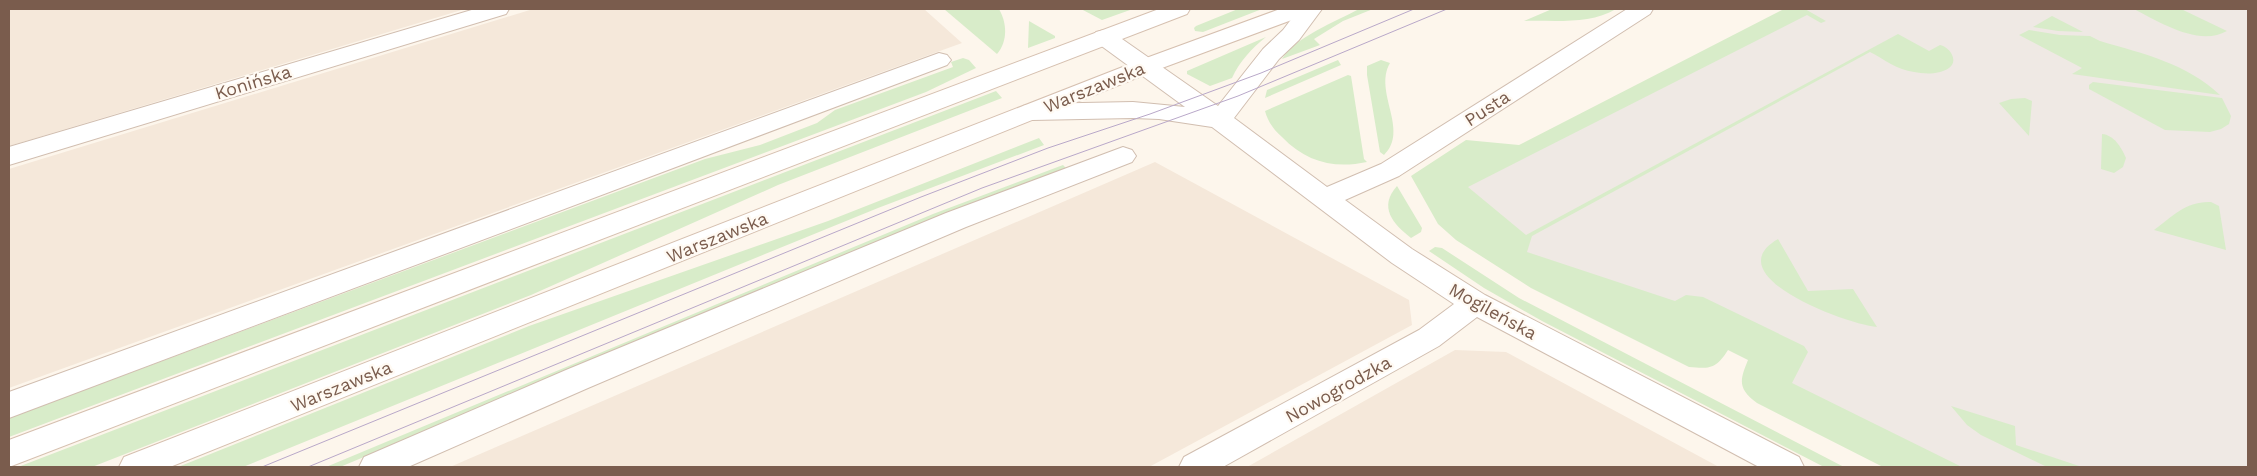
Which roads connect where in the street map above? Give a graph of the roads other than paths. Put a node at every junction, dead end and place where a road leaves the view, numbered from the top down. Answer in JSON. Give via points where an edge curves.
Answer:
{"nodes":[{"id":1,"x":498,"y":9,"type":"edge"},
{"id":2,"x":1178,"y":9,"type":"edge"},
{"id":3,"x":1300,"y":9,"type":"edge"},
{"id":4,"x":1311,"y":9,"type":"edge"},
{"id":5,"x":1642,"y":9,"type":"edge"},
{"id":6,"x":1104,"y":37,"type":"junction"},
{"id":7,"x":939,"y":60,"type":"dead end"},
{"id":8,"x":1146,"y":66,"type":"junction"},
{"id":9,"x":1032,"y":112,"type":"junction"},
{"id":10,"x":1220,"y":120,"type":"junction"},
{"id":11,"x":9,"y":156,"type":"edge"},
{"id":12,"x":1123,"y":156,"type":"dead end"},
{"id":13,"x":1326,"y":198,"type":"junction"},
{"id":14,"x":1475,"y":303,"type":"junction"},
{"id":15,"x":9,"y":405,"type":"edge"},
{"id":16,"x":9,"y":454,"type":"edge"},
{"id":17,"x":135,"y":467,"type":"edge"},
{"id":18,"x":375,"y":467,"type":"edge"},
{"id":19,"x":1195,"y":467,"type":"edge"},
{"id":20,"x":1788,"y":467,"type":"edge"}],
"edges":[{"from":1,"to":11,"type":"street","name":"Konińska"},
{"from":2,"to":6,"type":"street"},
{"from":3,"to":8,"type":"street","name":"Warszawska"},
{"from":4,"to":10,"type":"street"},
{"from":5,"to":13,"type":"street","name":"Pusta","via":[[1390,170]]},
{"from":6,"to":8,"type":"street","name":"Mogileńska"},
{"from":6,"to":16,"type":"street"},
{"from":7,"to":15,"type":"street"},
{"from":8,"to":9,"type":"street","name":"Warszawska"},
{"from":8,"to":10,"type":"street","name":"Mogileńska"},
{"from":9,"to":10,"type":"street","name":"Mogileńska","via":[[1142,110]]},
{"from":9,"to":17,"type":"street","name":"Warszawska"},
{"from":10,"to":13,"type":"street","name":"Mogileńska"},
{"from":12,"to":18,"type":"street","via":[[956,220]]},
{"from":13,"to":14,"type":"street","name":"Mogileńska","via":[[1402,256]]},
{"from":14,"to":19,"type":"street","name":"Nowogrodzka","via":[[1429,338]]},
{"from":14,"to":20,"type":"street","name":"Mogileńska"}]}
